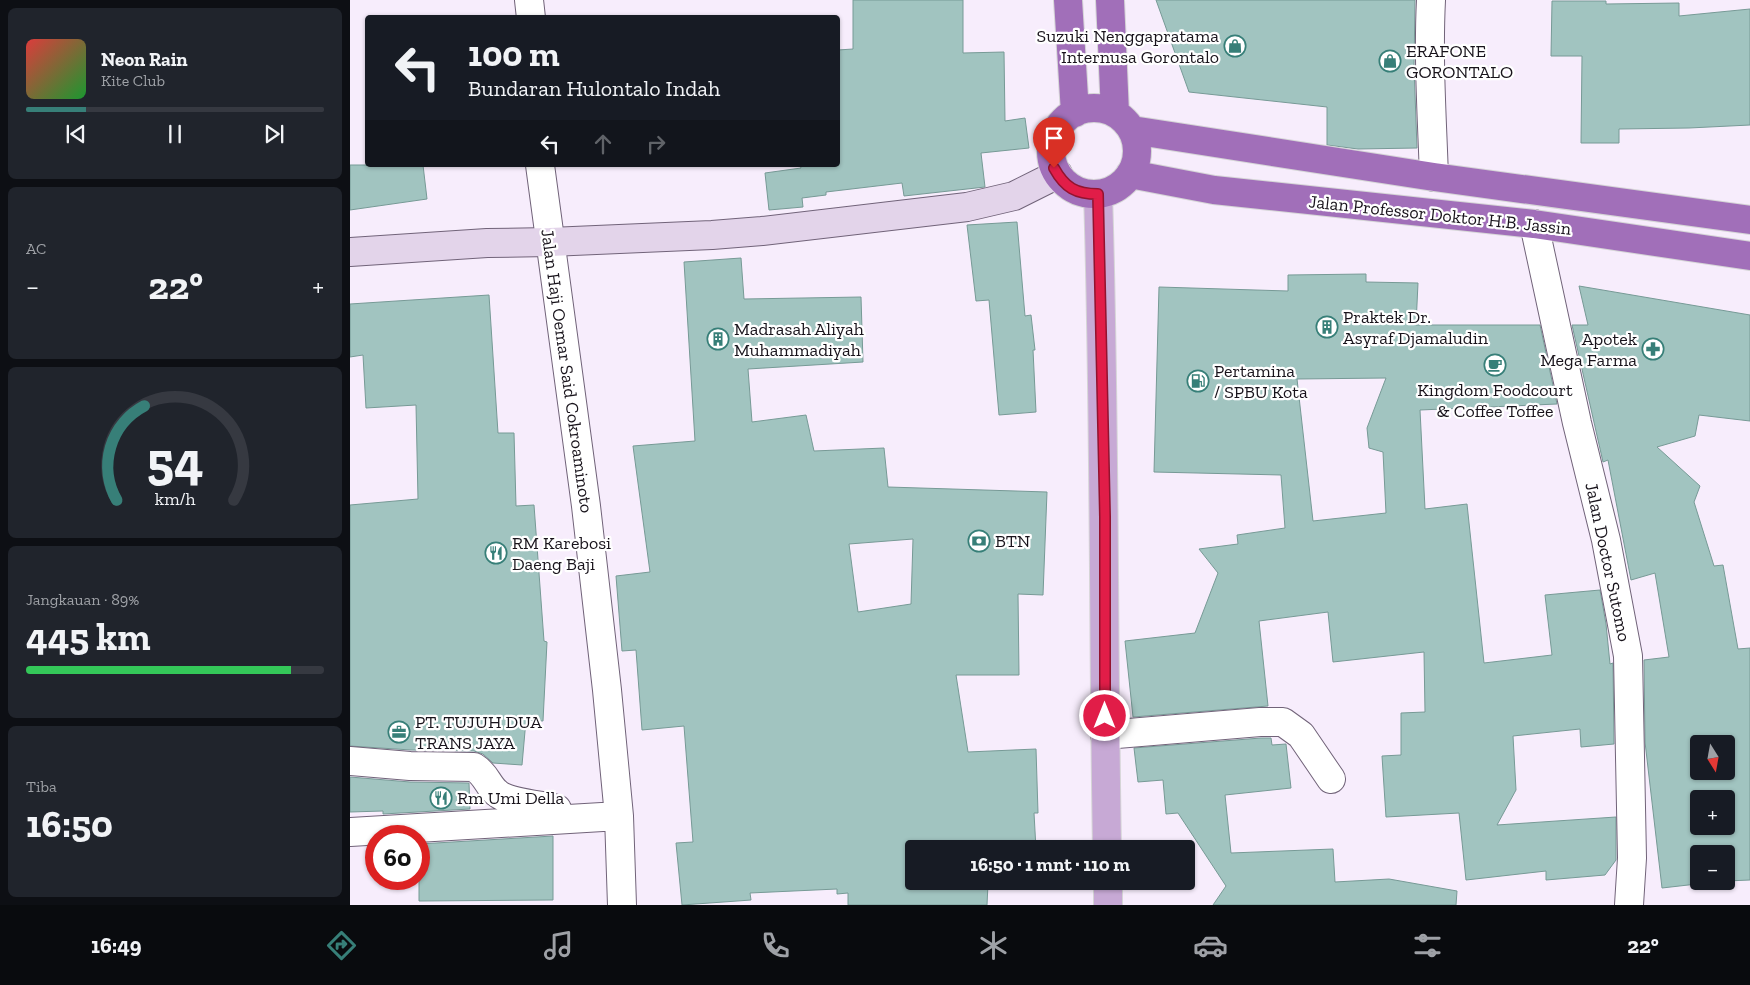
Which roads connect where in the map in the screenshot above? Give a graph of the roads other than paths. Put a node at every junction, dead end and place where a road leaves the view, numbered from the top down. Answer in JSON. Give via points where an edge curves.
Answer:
{"nodes":[{"id":1,"x":529,"y":0,"type":"edge"},
{"id":2,"x":1068,"y":0,"type":"edge"},
{"id":3,"x":1110,"y":0,"type":"edge"},
{"id":4,"x":1431,"y":0,"type":"edge"},
{"id":5,"x":530,"y":15,"type":"edge"},
{"id":6,"x":1075,"y":112,"type":"junction"},
{"id":7,"x":1123,"y":122,"type":"junction"},
{"id":8,"x":540,"y":167,"type":"edge"},
{"id":9,"x":1058,"y":174,"type":"junction"},
{"id":10,"x":1130,"y":174,"type":"junction"},
{"id":11,"x":1434,"y":177,"type":"junction"},
{"id":12,"x":1098,"y":194,"type":"junction"},
{"id":13,"x":1744,"y":219,"type":"edge"},
{"id":14,"x":1534,"y":224,"type":"junction"},
{"id":15,"x":550,"y":242,"type":"junction"},
{"id":16,"x":350,"y":252,"type":"edge"},
{"id":17,"x":1742,"y":254,"type":"edge"},
{"id":18,"x":1105,"y":735,"type":"junction"},
{"id":19,"x":350,"y":761,"type":"edge"},
{"id":20,"x":1331,"y":779,"type":"dead end"},
{"id":21,"x":588,"y":816,"type":"junction"},
{"id":22,"x":619,"y":816,"type":"junction"},
{"id":23,"x":350,"y":832,"type":"edge"},
{"id":24,"x":1107,"y":840,"type":"edge"},
{"id":25,"x":1108,"y":890,"type":"edge"},
{"id":26,"x":622,"y":905,"type":"edge"},
{"id":27,"x":1108,"y":905,"type":"edge"},
{"id":28,"x":1630,"y":905,"type":"edge"}],
"edges":[{"from":1,"to":5,"type":"street"},
{"from":2,"to":6,"type":"highway"},
{"from":3,"to":7,"type":"highway"},
{"from":4,"to":11,"type":"street"},
{"from":6,"to":7,"type":"highway","via":[[1099,108]]},
{"from":6,"to":9,"type":"highway","via":[[1059,127],[1053,140],[1051,154]]},
{"from":7,"to":10,"type":"highway","via":[[1136,140],[1137,152]]},
{"from":7,"to":11,"type":"highway","name":"Jalan Professor Doktor H.B. Jassin"},
{"from":8,"to":15,"type":"street","name":"Jalan Haji Oemar Said Cokroaminoto"},
{"from":9,"to":12,"type":"highway","via":[[1073,190]]},
{"from":9,"to":15,"type":"street","via":[[1014,196],[958,208],[754,232]]},
{"from":10,"to":12,"type":"highway","via":[[1121,185]]},
{"from":10,"to":14,"type":"highway","name":"Jalan Professor Doktor H.B. Jassin","via":[[1214,190]]},
{"from":11,"to":13,"type":"highway","name":"Jalan Professor Doktor H.B. Jassin"},
{"from":12,"to":18,"type":"main road","via":[[1105,517]]},
{"from":13,"to":17,"type":"highway"},
{"from":14,"to":17,"type":"highway","name":"Jalan Professor Doktor H.B. Jassin"},
{"from":14,"to":28,"type":"street","name":"Jalan Doctor Sutomo","via":[[1606,540],[1628,656]]},
{"from":15,"to":16,"type":"street"},
{"from":15,"to":22,"type":"street","name":"Jalan Haji Oemar Said Cokroaminoto","via":[[586,506]]},
{"from":18,"to":20,"type":"street","via":[[1283,722],[1301,734]]},
{"from":18,"to":24,"type":"main road"},
{"from":19,"to":21,"type":"street","via":[[474,767],[483,772],[497,793],[513,800]]},
{"from":21,"to":22,"type":"street"},
{"from":21,"to":23,"type":"street"},
{"from":22,"to":26,"type":"street","name":"Jalan Haji Oemar Said Cokroaminoto"},
{"from":25,"to":27,"type":"main road"}]}
